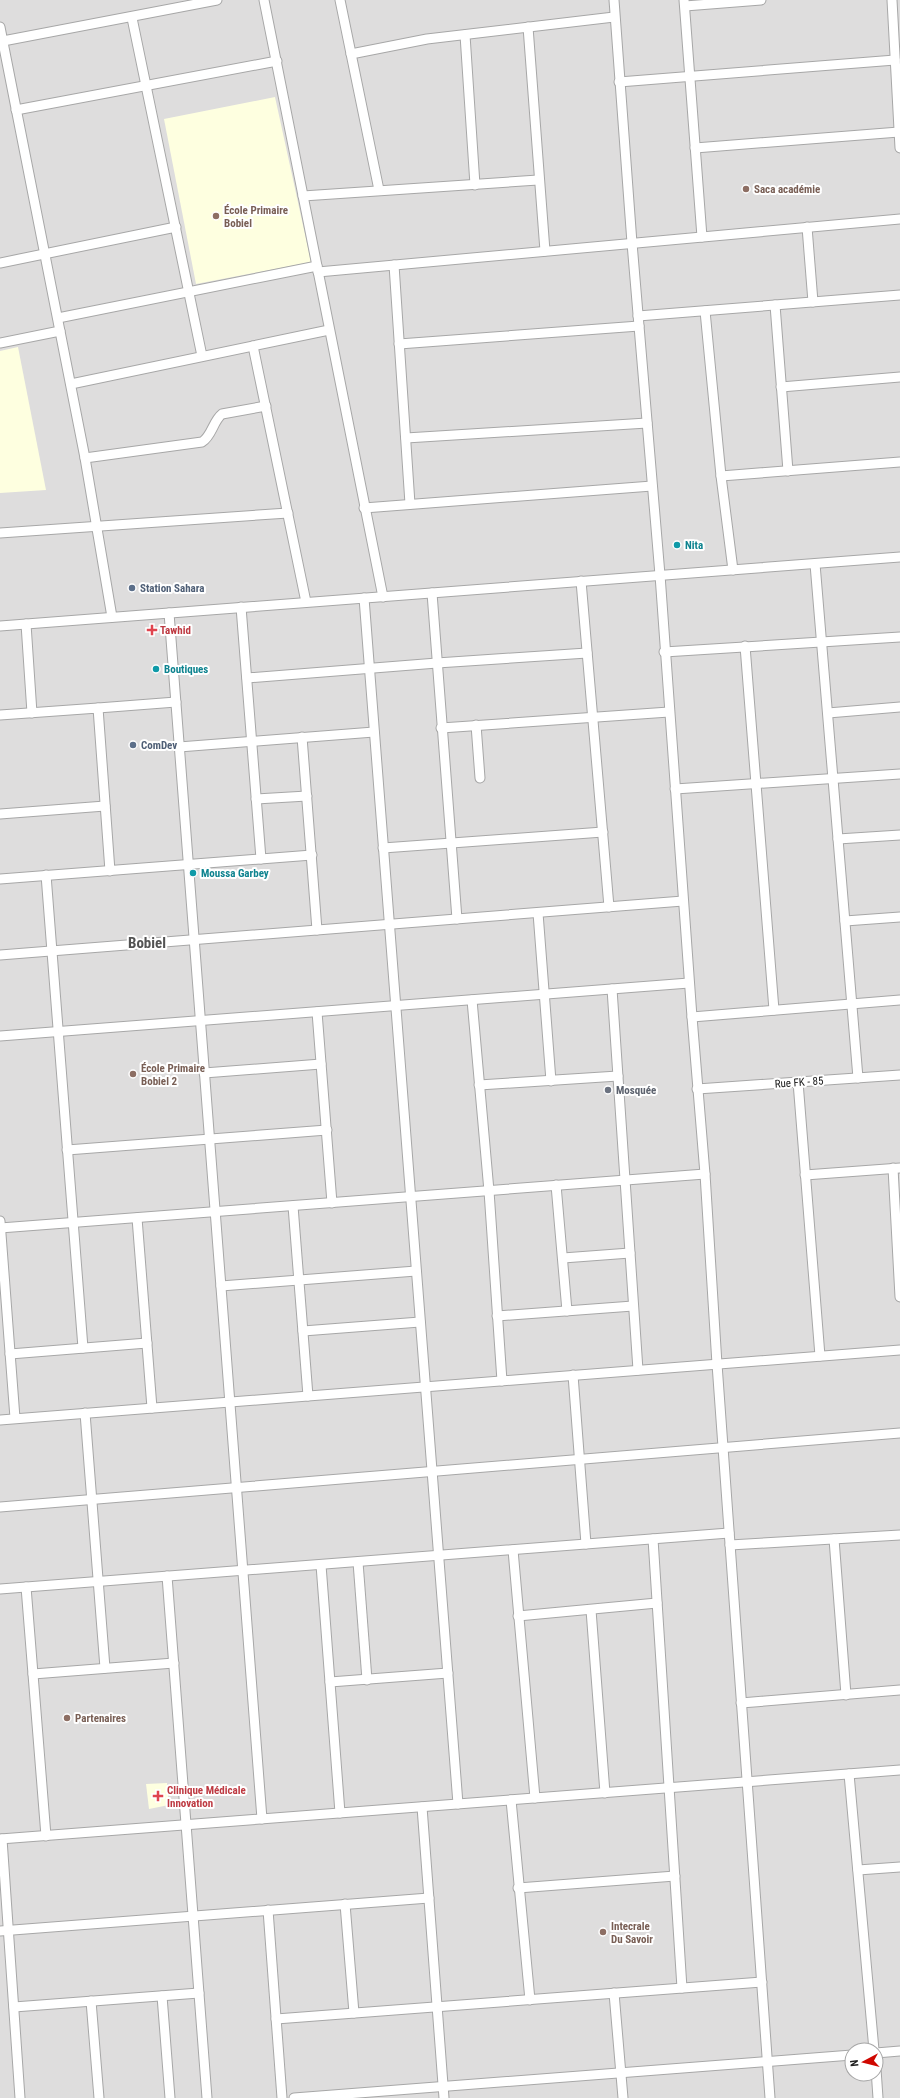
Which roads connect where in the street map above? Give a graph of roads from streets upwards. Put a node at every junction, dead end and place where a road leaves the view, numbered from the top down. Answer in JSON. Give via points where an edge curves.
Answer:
{"nodes":[{"id":1,"x":217,"y":0,"type":"edge"},
{"id":2,"x":264,"y":0,"type":"edge"},
{"id":3,"x":340,"y":0,"type":"edge"},
{"id":4,"x":614,"y":0,"type":"edge"},
{"id":5,"x":760,"y":0,"type":"edge"},
{"id":6,"x":892,"y":0,"type":"edge"},
{"id":7,"x":186,"y":3,"type":"edge"},
{"id":8,"x":684,"y":3,"type":"edge"},
{"id":9,"x":614,"y":17,"type":"junction"},
{"id":10,"x":132,"y":18,"type":"junction"},
{"id":11,"x":0,"y":27,"type":"edge"},
{"id":12,"x":528,"y":27,"type":"junction"},
{"id":13,"x":465,"y":35,"type":"junction"},
{"id":14,"x":3,"y":41,"type":"junction"},
{"id":15,"x":351,"y":54,"type":"junction"},
{"id":16,"x":895,"y":60,"type":"junction"},
{"id":17,"x":277,"y":61,"type":"junction"},
{"id":18,"x":690,"y":76,"type":"junction"},
{"id":19,"x":619,"y":82,"type":"junction"},
{"id":20,"x":145,"y":86,"type":"junction"},
{"id":21,"x":16,"y":110,"type":"junction"},
{"id":22,"x":899,"y":132,"type":"junction"},
{"id":23,"x":695,"y":148,"type":"junction"},
{"id":24,"x":900,"y":148,"type":"edge"},
{"id":25,"x":538,"y":180,"type":"junction"},
{"id":26,"x":475,"y":184,"type":"junction"},
{"id":27,"x":379,"y":190,"type":"junction"},
{"id":28,"x":303,"y":196,"type":"junction"},
{"id":29,"x":900,"y":219,"type":"edge"},
{"id":30,"x":176,"y":227,"type":"junction"},
{"id":31,"x":807,"y":227,"type":"junction"},
{"id":32,"x":702,"y":237,"type":"junction"},
{"id":33,"x":632,"y":243,"type":"junction"},
{"id":34,"x":544,"y":251,"type":"junction"},
{"id":35,"x":45,"y":254,"type":"junction"},
{"id":36,"x":0,"y":263,"type":"edge"},
{"id":37,"x":394,"y":265,"type":"junction"},
{"id":38,"x":317,"y":269,"type":"junction"},
{"id":39,"x":189,"y":291,"type":"junction"},
{"id":40,"x":900,"y":295,"type":"edge"},
{"id":41,"x":812,"y":302,"type":"junction"},
{"id":42,"x":775,"y":305,"type":"junction"},
{"id":43,"x":705,"y":311,"type":"junction"},
{"id":44,"x":638,"y":316,"type":"junction"},
{"id":45,"x":58,"y":318,"type":"junction"},
{"id":46,"x":639,"y":326,"type":"junction"},
{"id":47,"x":329,"y":330,"type":"junction"},
{"id":48,"x":60,"y":331,"type":"junction"},
{"id":49,"x":0,"y":343,"type":"edge"},
{"id":50,"x":399,"y":344,"type":"junction"},
{"id":51,"x":253,"y":346,"type":"junction"},
{"id":52,"x":202,"y":356,"type":"junction"},
{"id":53,"x":900,"y":376,"type":"edge"},
{"id":54,"x":71,"y":384,"type":"junction"},
{"id":55,"x":781,"y":387,"type":"junction"},
{"id":56,"x":266,"y":406,"type":"junction"},
{"id":57,"x":647,"y":423,"type":"junction"},
{"id":58,"x":406,"y":438,"type":"junction"},
{"id":59,"x":85,"y":458,"type":"junction"},
{"id":60,"x":900,"y":462,"type":"edge"},
{"id":61,"x":788,"y":471,"type":"junction"},
{"id":62,"x":721,"y":476,"type":"junction"},
{"id":63,"x":652,"y":486,"type":"junction"},
{"id":64,"x":410,"y":504,"type":"junction"},
{"id":65,"x":364,"y":508,"type":"junction"},
{"id":66,"x":288,"y":512,"type":"junction"},
{"id":67,"x":98,"y":526,"type":"junction"},
{"id":68,"x":0,"y":533,"type":"edge"},
{"id":69,"x":900,"y":557,"type":"edge"},
{"id":70,"x":815,"y":564,"type":"junction"},
{"id":71,"x":733,"y":570,"type":"junction"},
{"id":72,"x":660,"y":575,"type":"junction"},
{"id":73,"x":581,"y":581,"type":"junction"},
{"id":74,"x":432,"y":593,"type":"junction"},
{"id":75,"x":383,"y":596,"type":"junction"},
{"id":76,"x":364,"y":598,"type":"junction"},
{"id":77,"x":306,"y":602,"type":"junction"},
{"id":78,"x":241,"y":607,"type":"junction"},
{"id":79,"x":168,"y":613,"type":"junction"},
{"id":80,"x":112,"y":617,"type":"junction"},
{"id":81,"x":26,"y":624,"type":"junction"},
{"id":82,"x":0,"y":626,"type":"edge"},
{"id":83,"x":900,"y":637,"type":"edge"},
{"id":84,"x":822,"y":642,"type":"junction"},
{"id":85,"x":745,"y":646,"type":"junction"},
{"id":86,"x":664,"y":652,"type":"junction"},
{"id":87,"x":587,"y":653,"type":"junction"},
{"id":88,"x":437,"y":663,"type":"junction"},
{"id":89,"x":369,"y":668,"type":"junction"},
{"id":90,"x":247,"y":678,"type":"junction"},
{"id":91,"x":176,"y":702,"type":"junction"},
{"id":92,"x":900,"y":707,"type":"edge"},
{"id":93,"x":98,"y":708,"type":"junction"},
{"id":94,"x":669,"y":712,"type":"junction"},
{"id":95,"x":32,"y":713,"type":"junction"},
{"id":96,"x":828,"y":713,"type":"junction"},
{"id":97,"x":0,"y":715,"type":"edge"},
{"id":98,"x":593,"y":718,"type":"junction"},
{"id":99,"x":476,"y":725,"type":"junction"},
{"id":100,"x":441,"y":728,"type":"junction"},
{"id":101,"x":374,"y":732,"type":"junction"},
{"id":102,"x":302,"y":737,"type":"junction"},
{"id":103,"x":251,"y":741,"type":"junction"},
{"id":104,"x":179,"y":747,"type":"junction"},
{"id":105,"x":900,"y":774,"type":"edge"},
{"id":106,"x":480,"y":778,"type":"dead end"},
{"id":107,"x":833,"y":779,"type":"junction"},
{"id":108,"x":757,"y":784,"type":"junction"},
{"id":109,"x":675,"y":790,"type":"junction"},
{"id":110,"x":307,"y":796,"type":"junction"},
{"id":111,"x":256,"y":800,"type":"junction"},
{"id":112,"x":105,"y":806,"type":"junction"},
{"id":113,"x":0,"y":814,"type":"edge"},
{"id":114,"x":603,"y":832,"type":"junction"},
{"id":115,"x":900,"y":835,"type":"edge"},
{"id":116,"x":838,"y":839,"type":"junction"},
{"id":117,"x":450,"y":843,"type":"junction"},
{"id":118,"x":384,"y":848,"type":"junction"},
{"id":119,"x":312,"y":855,"type":"junction"},
{"id":120,"x":261,"y":859,"type":"junction"},
{"id":121,"x":188,"y":864,"type":"junction"},
{"id":122,"x":110,"y":870,"type":"junction"},
{"id":123,"x":46,"y":875,"type":"junction"},
{"id":124,"x":0,"y":879,"type":"edge"},
{"id":125,"x":683,"y":901,"type":"junction"},
{"id":126,"x":610,"y":907,"type":"junction"},
{"id":127,"x":538,"y":913,"type":"junction"},
{"id":128,"x":900,"y":917,"type":"edge"},
{"id":129,"x":456,"y":919,"type":"junction"},
{"id":130,"x":845,"y":921,"type":"junction"},
{"id":131,"x":389,"y":924,"type":"junction"},
{"id":132,"x":318,"y":930,"type":"junction"},
{"id":133,"x":194,"y":940,"type":"junction"},
{"id":134,"x":52,"y":951,"type":"junction"},
{"id":135,"x":0,"y":955,"type":"edge"},
{"id":136,"x":689,"y":983,"type":"junction"},
{"id":137,"x":612,"y":989,"type":"junction"},
{"id":138,"x":544,"y":994,"type":"junction"},
{"id":139,"x":472,"y":1000,"type":"junction"},
{"id":140,"x":900,"y":1000,"type":"edge"},
{"id":141,"x":852,"y":1004,"type":"junction"},
{"id":142,"x":396,"y":1006,"type":"junction"},
{"id":143,"x":774,"y":1010,"type":"junction"},
{"id":144,"x":317,"y":1012,"type":"junction"},
{"id":145,"x":692,"y":1017,"type":"junction"},
{"id":146,"x":200,"y":1021,"type":"junction"},
{"id":147,"x":58,"y":1032,"type":"junction"},
{"id":148,"x":0,"y":1036,"type":"edge"},
{"id":149,"x":321,"y":1064,"type":"junction"},
{"id":150,"x":204,"y":1073,"type":"junction"},
{"id":151,"x":900,"y":1075,"type":"edge"},
{"id":152,"x":618,"y":1076,"type":"junction"},
{"id":153,"x":858,"y":1078,"type":"junction"},
{"id":154,"x":551,"y":1081,"type":"junction"},
{"id":155,"x":798,"y":1082,"type":"junction"},
{"id":156,"x":479,"y":1086,"type":"junction"},
{"id":157,"x":697,"y":1089,"type":"junction"},
{"id":158,"x":326,"y":1130,"type":"junction"},
{"id":159,"x":210,"y":1139,"type":"junction"},
{"id":160,"x":67,"y":1150,"type":"junction"},
{"id":161,"x":896,"y":1168,"type":"edge"},
{"id":162,"x":705,"y":1174,"type":"junction"},
{"id":163,"x":805,"y":1175,"type":"junction"},
{"id":164,"x":625,"y":1180,"type":"junction"},
{"id":165,"x":556,"y":1186,"type":"junction"},
{"id":166,"x":489,"y":1191,"type":"junction"},
{"id":167,"x":410,"y":1197,"type":"junction"},
{"id":168,"x":332,"y":1203,"type":"junction"},
{"id":169,"x":294,"y":1206,"type":"junction"},
{"id":170,"x":215,"y":1212,"type":"junction"},
{"id":171,"x":137,"y":1218,"type":"junction"},
{"id":172,"x":73,"y":1223,"type":"junction"},
{"id":173,"x":0,"y":1226,"type":"edge"},
{"id":174,"x":630,"y":1253,"type":"junction"},
{"id":175,"x":563,"y":1258,"type":"junction"},
{"id":176,"x":416,"y":1271,"type":"junction"},
{"id":177,"x":299,"y":1280,"type":"junction"},
{"id":178,"x":221,"y":1286,"type":"junction"},
{"id":179,"x":900,"y":1297,"type":"edge"},
{"id":180,"x":633,"y":1306,"type":"junction"},
{"id":181,"x":567,"y":1311,"type":"junction"},
{"id":182,"x":497,"y":1316,"type":"junction"},
{"id":183,"x":420,"y":1322,"type":"junction"},
{"id":184,"x":303,"y":1331,"type":"junction"},
{"id":185,"x":147,"y":1343,"type":"junction"},
{"id":186,"x":83,"y":1348,"type":"junction"},
{"id":187,"x":900,"y":1350,"type":"edge"},
{"id":188,"x":10,"y":1354,"type":"junction"},
{"id":189,"x":820,"y":1356,"type":"junction"},
{"id":190,"x":717,"y":1364,"type":"junction"},
{"id":191,"x":638,"y":1370,"type":"junction"},
{"id":192,"x":573,"y":1375,"type":"junction"},
{"id":193,"x":502,"y":1381,"type":"junction"},
{"id":194,"x":425,"y":1387,"type":"junction"},
{"id":195,"x":308,"y":1396,"type":"junction"},
{"id":196,"x":230,"y":1402,"type":"junction"},
{"id":197,"x":152,"y":1408,"type":"junction"},
{"id":198,"x":85,"y":1413,"type":"junction"},
{"id":199,"x":15,"y":1418,"type":"junction"},
{"id":200,"x":0,"y":1420,"type":"edge"},
{"id":201,"x":900,"y":1433,"type":"edge"},
{"id":202,"x":723,"y":1448,"type":"junction"},
{"id":203,"x":579,"y":1460,"type":"junction"},
{"id":204,"x":432,"y":1472,"type":"junction"},
{"id":205,"x":237,"y":1488,"type":"junction"},
{"id":206,"x":91,"y":1500,"type":"junction"},
{"id":207,"x":0,"y":1507,"type":"edge"},
{"id":208,"x":729,"y":1533,"type":"junction"},
{"id":209,"x":900,"y":1535,"type":"edge"},
{"id":210,"x":653,"y":1539,"type":"junction"},
{"id":211,"x":834,"y":1539,"type":"junction"},
{"id":212,"x":586,"y":1544,"type":"junction"},
{"id":213,"x":730,"y":1545,"type":"junction"},
{"id":214,"x":513,"y":1550,"type":"junction"},
{"id":215,"x":438,"y":1555,"type":"junction"},
{"id":216,"x":358,"y":1562,"type":"junction"},
{"id":217,"x":321,"y":1565,"type":"junction"},
{"id":218,"x":243,"y":1571,"type":"junction"},
{"id":219,"x":167,"y":1576,"type":"junction"},
{"id":220,"x":98,"y":1582,"type":"junction"},
{"id":221,"x":26,"y":1587,"type":"junction"},
{"id":222,"x":0,"y":1589,"type":"edge"},
{"id":223,"x":657,"y":1603,"type":"junction"},
{"id":224,"x":591,"y":1610,"type":"junction"},
{"id":225,"x":518,"y":1616,"type":"junction"},
{"id":226,"x":174,"y":1663,"type":"junction"},
{"id":227,"x":105,"y":1668,"type":"junction"},
{"id":228,"x":448,"y":1673,"type":"junction"},
{"id":229,"x":33,"y":1674,"type":"junction"},
{"id":230,"x":367,"y":1680,"type":"junction"},
{"id":231,"x":330,"y":1682,"type":"junction"},
{"id":232,"x":900,"y":1690,"type":"edge"},
{"id":233,"x":846,"y":1695,"type":"junction"},
{"id":234,"x":742,"y":1704,"type":"junction"},
{"id":235,"x":900,"y":1770,"type":"edge"},
{"id":236,"x":849,"y":1774,"type":"junction"},
{"id":237,"x":747,"y":1782,"type":"junction"},
{"id":238,"x":669,"y":1788,"type":"junction"},
{"id":239,"x":606,"y":1793,"type":"junction"},
{"id":240,"x":535,"y":1798,"type":"junction"},
{"id":241,"x":511,"y":1800,"type":"junction"},
{"id":242,"x":458,"y":1804,"type":"junction"},
{"id":243,"x":422,"y":1807,"type":"junction"},
{"id":244,"x":340,"y":1813,"type":"junction"},
{"id":245,"x":262,"y":1819,"type":"junction"},
{"id":246,"x":186,"y":1825,"type":"junction"},
{"id":247,"x":46,"y":1836,"type":"junction"},
{"id":248,"x":1,"y":1839,"type":"edge"},
{"id":249,"x":900,"y":1867,"type":"edge"},
{"id":250,"x":858,"y":1870,"type":"junction"},
{"id":251,"x":674,"y":1876,"type":"junction"},
{"id":252,"x":518,"y":1888,"type":"junction"},
{"id":253,"x":429,"y":1898,"type":"junction"},
{"id":254,"x":345,"y":1904,"type":"junction"},
{"id":255,"x":268,"y":1910,"type":"junction"},
{"id":256,"x":193,"y":1916,"type":"junction"},
{"id":257,"x":4,"y":1930,"type":"edge"},
{"id":258,"x":762,"y":1982,"type":"junction"},
{"id":259,"x":682,"y":1988,"type":"junction"},
{"id":260,"x":199,"y":1993,"type":"junction"},
{"id":261,"x":614,"y":1993,"type":"junction"},
{"id":262,"x":162,"y":1996,"type":"junction"},
{"id":263,"x":530,"y":2000,"type":"junction"},
{"id":264,"x":91,"y":2001,"type":"junction"},
{"id":265,"x":14,"y":2007,"type":"junction"},
{"id":266,"x":437,"y":2007,"type":"junction"},
{"id":267,"x":354,"y":2013,"type":"junction"},
{"id":268,"x":276,"y":2019,"type":"junction"},
{"id":269,"x":873,"y":2042,"type":"edge"},
{"id":270,"x":900,"y":2051,"type":"edge"},
{"id":271,"x":884,"y":2052,"type":"edge"},
{"id":272,"x":844,"y":2056,"type":"edge"},
{"id":273,"x":768,"y":2061,"type":"junction"},
{"id":274,"x":621,"y":2073,"type":"junction"},
{"id":275,"x":877,"y":2082,"type":"edge"},
{"id":276,"x":444,"y":2086,"type":"junction"},
{"id":277,"x":20,"y":2098,"type":"edge"},
{"id":278,"x":99,"y":2098,"type":"edge"},
{"id":279,"x":170,"y":2098,"type":"edge"},
{"id":280,"x":207,"y":2098,"type":"edge"},
{"id":281,"x":282,"y":2098,"type":"edge"},
{"id":282,"x":294,"y":2098,"type":"edge"},
{"id":283,"x":444,"y":2098,"type":"edge"},
{"id":284,"x":623,"y":2098,"type":"edge"},
{"id":285,"x":770,"y":2098,"type":"edge"},
{"id":286,"x":878,"y":2098,"type":"edge"}],
"edges":[{"from":1,"to":7,"type":"street"},
{"from":2,"to":17,"type":"street"},
{"from":3,"to":15,"type":"street"},
{"from":4,"to":9,"type":"street"},
{"from":5,"to":8,"type":"street"},
{"from":6,"to":16,"type":"street"},
{"from":7,"to":10,"type":"street"},
{"from":8,"to":18,"type":"street"},
{"from":9,"to":12,"type":"street"},
{"from":9,"to":19,"type":"street"},
{"from":10,"to":14,"type":"street"},
{"from":10,"to":20,"type":"street"},
{"from":11,"to":14,"type":"street"},
{"from":12,"to":13,"type":"street"},
{"from":12,"to":25,"type":"street"},
{"from":13,"to":15,"type":"street","via":[[427,39]]},
{"from":13,"to":26,"type":"street"},
{"from":14,"to":21,"type":"street"},
{"from":15,"to":27,"type":"street"},
{"from":16,"to":18,"type":"street"},
{"from":16,"to":22,"type":"street"},
{"from":17,"to":20,"type":"street"},
{"from":17,"to":28,"type":"street"},
{"from":18,"to":19,"type":"street"},
{"from":18,"to":23,"type":"street"},
{"from":19,"to":33,"type":"street"},
{"from":20,"to":21,"type":"street"},
{"from":20,"to":30,"type":"street"},
{"from":21,"to":35,"type":"street"},
{"from":22,"to":23,"type":"street"},
{"from":22,"to":24,"type":"street"},
{"from":23,"to":32,"type":"street"},
{"from":25,"to":26,"type":"street"},
{"from":25,"to":34,"type":"street"},
{"from":26,"to":27,"type":"street"},
{"from":27,"to":28,"type":"street"},
{"from":28,"to":38,"type":"street"},
{"from":29,"to":31,"type":"street"},
{"from":30,"to":35,"type":"street"},
{"from":30,"to":39,"type":"street"},
{"from":31,"to":32,"type":"street"},
{"from":31,"to":41,"type":"street"},
{"from":32,"to":33,"type":"street"},
{"from":33,"to":34,"type":"street"},
{"from":33,"to":44,"type":"street"},
{"from":34,"to":37,"type":"street"},
{"from":35,"to":36,"type":"street"},
{"from":35,"to":45,"type":"street"},
{"from":37,"to":38,"type":"street"},
{"from":37,"to":50,"type":"street"},
{"from":38,"to":39,"type":"street"},
{"from":38,"to":47,"type":"street"},
{"from":39,"to":45,"type":"street"},
{"from":39,"to":52,"type":"street"},
{"from":40,"to":41,"type":"street"},
{"from":41,"to":42,"type":"street"},
{"from":42,"to":43,"type":"street"},
{"from":42,"to":55,"type":"street"},
{"from":43,"to":44,"type":"street"},
{"from":43,"to":62,"type":"street"},
{"from":44,"to":46,"type":"street"},
{"from":45,"to":48,"type":"street"},
{"from":46,"to":50,"type":"street"},
{"from":46,"to":57,"type":"street"},
{"from":47,"to":51,"type":"street"},
{"from":47,"to":65,"type":"street"},
{"from":48,"to":49,"type":"street"},
{"from":48,"to":54,"type":"street"},
{"from":50,"to":58,"type":"street"},
{"from":51,"to":52,"type":"street"},
{"from":51,"to":56,"type":"street"},
{"from":52,"to":54,"type":"street"},
{"from":53,"to":55,"type":"street"},
{"from":54,"to":59,"type":"street"},
{"from":55,"to":61,"type":"street"},
{"from":56,"to":59,"type":"street","via":[[222,414],[206,440],[202,442]]},
{"from":56,"to":66,"type":"street"},
{"from":57,"to":58,"type":"street"},
{"from":57,"to":63,"type":"street"},
{"from":58,"to":64,"type":"street"},
{"from":59,"to":67,"type":"street"},
{"from":60,"to":61,"type":"street"},
{"from":61,"to":62,"type":"street"},
{"from":62,"to":71,"type":"street"},
{"from":63,"to":64,"type":"street"},
{"from":63,"to":72,"type":"street"},
{"from":64,"to":65,"type":"street"},
{"from":65,"to":75,"type":"street"},
{"from":66,"to":67,"type":"street"},
{"from":66,"to":77,"type":"street"},
{"from":67,"to":68,"type":"street"},
{"from":67,"to":80,"type":"street"},
{"from":69,"to":70,"type":"street"},
{"from":70,"to":71,"type":"street"},
{"from":70,"to":84,"type":"street"},
{"from":71,"to":72,"type":"street"},
{"from":72,"to":73,"type":"street"},
{"from":72,"to":86,"type":"street"},
{"from":73,"to":74,"type":"street"},
{"from":73,"to":87,"type":"street"},
{"from":74,"to":75,"type":"street"},
{"from":74,"to":88,"type":"street"},
{"from":75,"to":76,"type":"street"},
{"from":76,"to":77,"type":"street"},
{"from":76,"to":89,"type":"street"},
{"from":77,"to":78,"type":"street"},
{"from":78,"to":79,"type":"street"},
{"from":78,"to":90,"type":"street"},
{"from":79,"to":80,"type":"street"},
{"from":79,"to":91,"type":"street"},
{"from":80,"to":81,"type":"street"},
{"from":81,"to":82,"type":"street"},
{"from":81,"to":95,"type":"street"},
{"from":83,"to":84,"type":"street"},
{"from":84,"to":85,"type":"street"},
{"from":84,"to":96,"type":"street"},
{"from":85,"to":86,"type":"street"},
{"from":85,"to":108,"type":"street"},
{"from":86,"to":94,"type":"street"},
{"from":87,"to":88,"type":"street"},
{"from":87,"to":98,"type":"street"},
{"from":88,"to":89,"type":"street"},
{"from":88,"to":100,"type":"street"},
{"from":89,"to":90,"type":"street"},
{"from":89,"to":101,"type":"street"},
{"from":90,"to":103,"type":"street"},
{"from":91,"to":93,"type":"street"},
{"from":91,"to":104,"type":"street"},
{"from":92,"to":96,"type":"street"},
{"from":93,"to":95,"type":"street"},
{"from":93,"to":112,"type":"street"},
{"from":94,"to":98,"type":"street"},
{"from":94,"to":109,"type":"street"},
{"from":95,"to":97,"type":"street"},
{"from":96,"to":107,"type":"street"},
{"from":98,"to":99,"type":"street"},
{"from":98,"to":114,"type":"street"},
{"from":99,"to":100,"type":"street"},
{"from":99,"to":106,"type":"street"},
{"from":100,"to":117,"type":"street"},
{"from":101,"to":102,"type":"street"},
{"from":101,"to":118,"type":"street"},
{"from":102,"to":103,"type":"street"},
{"from":102,"to":110,"type":"street"},
{"from":103,"to":104,"type":"street"},
{"from":103,"to":111,"type":"street"},
{"from":104,"to":121,"type":"street"},
{"from":105,"to":107,"type":"street"},
{"from":107,"to":108,"type":"street"},
{"from":107,"to":116,"type":"street"},
{"from":108,"to":109,"type":"street"},
{"from":108,"to":143,"type":"street"},
{"from":109,"to":125,"type":"street"},
{"from":110,"to":111,"type":"street"},
{"from":110,"to":119,"type":"street"},
{"from":111,"to":120,"type":"street"},
{"from":112,"to":113,"type":"street"},
{"from":112,"to":122,"type":"street"},
{"from":114,"to":117,"type":"street"},
{"from":114,"to":126,"type":"street"},
{"from":115,"to":116,"type":"street"},
{"from":116,"to":130,"type":"street"},
{"from":117,"to":118,"type":"street"},
{"from":117,"to":129,"type":"street"},
{"from":118,"to":131,"type":"street"},
{"from":119,"to":120,"type":"street"},
{"from":119,"to":132,"type":"street"},
{"from":120,"to":121,"type":"street"},
{"from":121,"to":122,"type":"street"},
{"from":121,"to":133,"type":"street"},
{"from":122,"to":123,"type":"street"},
{"from":123,"to":124,"type":"street"},
{"from":123,"to":134,"type":"street"},
{"from":125,"to":126,"type":"street"},
{"from":125,"to":136,"type":"street"},
{"from":126,"to":127,"type":"street"},
{"from":127,"to":129,"type":"street"},
{"from":127,"to":138,"type":"street"},
{"from":128,"to":130,"type":"street"},
{"from":129,"to":131,"type":"street"},
{"from":130,"to":141,"type":"street"},
{"from":131,"to":132,"type":"street"},
{"from":131,"to":142,"type":"street"},
{"from":132,"to":133,"type":"street"},
{"from":133,"to":134,"type":"street"},
{"from":133,"to":146,"type":"street"},
{"from":134,"to":135,"type":"street"},
{"from":134,"to":147,"type":"street"},
{"from":136,"to":137,"type":"street"},
{"from":136,"to":145,"type":"street"},
{"from":137,"to":138,"type":"street"},
{"from":137,"to":152,"type":"street"},
{"from":138,"to":139,"type":"street"},
{"from":138,"to":154,"type":"street"},
{"from":139,"to":142,"type":"street"},
{"from":139,"to":156,"type":"street"},
{"from":140,"to":141,"type":"street"},
{"from":141,"to":143,"type":"street"},
{"from":141,"to":153,"type":"street"},
{"from":142,"to":144,"type":"street"},
{"from":142,"to":167,"type":"street"},
{"from":143,"to":145,"type":"street"},
{"from":144,"to":146,"type":"street"},
{"from":144,"to":149,"type":"street"},
{"from":145,"to":157,"type":"street"},
{"from":146,"to":147,"type":"street"},
{"from":146,"to":150,"type":"street"},
{"from":147,"to":148,"type":"street"},
{"from":147,"to":160,"type":"street"},
{"from":149,"to":150,"type":"street"},
{"from":149,"to":158,"type":"street"},
{"from":150,"to":159,"type":"street"},
{"from":151,"to":153,"type":"street","name":"Rue FK - 85"},
{"from":152,"to":154,"type":"street"},
{"from":152,"to":164,"type":"street"},
{"from":153,"to":155,"type":"street","name":"Rue FK - 85"},
{"from":154,"to":156,"type":"street"},
{"from":155,"to":157,"type":"street","name":"Rue FK - 85"},
{"from":155,"to":163,"type":"street"},
{"from":156,"to":166,"type":"street"},
{"from":157,"to":162,"type":"street"},
{"from":158,"to":159,"type":"street"},
{"from":158,"to":168,"type":"street"},
{"from":159,"to":160,"type":"street"},
{"from":159,"to":170,"type":"street"},
{"from":160,"to":172,"type":"street"},
{"from":161,"to":163,"type":"street"},
{"from":161,"to":179,"type":"street"},
{"from":162,"to":164,"type":"street"},
{"from":162,"to":190,"type":"street"},
{"from":163,"to":189,"type":"street"},
{"from":164,"to":165,"type":"street"},
{"from":164,"to":174,"type":"street"},
{"from":165,"to":166,"type":"street"},
{"from":165,"to":175,"type":"street"},
{"from":166,"to":167,"type":"street"},
{"from":166,"to":182,"type":"street"},
{"from":167,"to":168,"type":"street"},
{"from":167,"to":176,"type":"street"},
{"from":168,"to":169,"type":"street"},
{"from":169,"to":170,"type":"street"},
{"from":169,"to":177,"type":"street"},
{"from":170,"to":171,"type":"street"},
{"from":170,"to":178,"type":"street"},
{"from":171,"to":172,"type":"street"},
{"from":171,"to":185,"type":"street"},
{"from":172,"to":173,"type":"street"},
{"from":172,"to":186,"type":"street"},
{"from":173,"to":188,"type":"street"},
{"from":174,"to":175,"type":"street"},
{"from":174,"to":180,"type":"street"},
{"from":175,"to":181,"type":"street"},
{"from":176,"to":177,"type":"street"},
{"from":176,"to":183,"type":"street"},
{"from":177,"to":178,"type":"street"},
{"from":177,"to":184,"type":"street"},
{"from":178,"to":196,"type":"street"},
{"from":180,"to":181,"type":"street"},
{"from":180,"to":191,"type":"street"},
{"from":181,"to":182,"type":"street"},
{"from":182,"to":193,"type":"street"},
{"from":183,"to":184,"type":"street"},
{"from":183,"to":194,"type":"street"},
{"from":184,"to":195,"type":"street"},
{"from":185,"to":186,"type":"street"},
{"from":185,"to":197,"type":"street"},
{"from":186,"to":188,"type":"street"},
{"from":187,"to":189,"type":"street"},
{"from":188,"to":199,"type":"street"},
{"from":189,"to":190,"type":"street"},
{"from":190,"to":191,"type":"street"},
{"from":190,"to":202,"type":"street"},
{"from":191,"to":192,"type":"street"},
{"from":192,"to":193,"type":"street"},
{"from":192,"to":203,"type":"street"},
{"from":193,"to":194,"type":"street"},
{"from":194,"to":195,"type":"street"},
{"from":194,"to":204,"type":"street"},
{"from":195,"to":196,"type":"street"},
{"from":196,"to":197,"type":"street"},
{"from":196,"to":205,"type":"street"},
{"from":197,"to":198,"type":"street"},
{"from":198,"to":199,"type":"street"},
{"from":198,"to":206,"type":"street"},
{"from":199,"to":200,"type":"street"},
{"from":201,"to":202,"type":"street"},
{"from":202,"to":203,"type":"street"},
{"from":202,"to":208,"type":"street"},
{"from":203,"to":204,"type":"street"},
{"from":203,"to":212,"type":"street"},
{"from":204,"to":205,"type":"street"},
{"from":204,"to":215,"type":"street"},
{"from":205,"to":206,"type":"street"},
{"from":205,"to":218,"type":"street"},
{"from":206,"to":207,"type":"street"},
{"from":206,"to":220,"type":"street"},
{"from":208,"to":210,"type":"street"},
{"from":208,"to":213,"type":"street"},
{"from":209,"to":211,"type":"street"},
{"from":210,"to":212,"type":"street"},
{"from":210,"to":223,"type":"street"},
{"from":211,"to":213,"type":"street"},
{"from":211,"to":233,"type":"street"},
{"from":212,"to":214,"type":"street"},
{"from":213,"to":234,"type":"street"},
{"from":214,"to":215,"type":"street"},
{"from":214,"to":225,"type":"street"},
{"from":215,"to":216,"type":"street"},
{"from":215,"to":228,"type":"street"},
{"from":216,"to":217,"type":"street"},
{"from":216,"to":230,"type":"street"},
{"from":217,"to":218,"type":"street"},
{"from":217,"to":231,"type":"street"},
{"from":218,"to":219,"type":"street"},
{"from":218,"to":245,"type":"street"},
{"from":219,"to":220,"type":"street"},
{"from":219,"to":226,"type":"street"},
{"from":220,"to":221,"type":"street"},
{"from":220,"to":227,"type":"street"},
{"from":221,"to":222,"type":"street"},
{"from":221,"to":229,"type":"street"},
{"from":223,"to":224,"type":"street"},
{"from":223,"to":238,"type":"street"},
{"from":224,"to":225,"type":"street"},
{"from":224,"to":239,"type":"street"},
{"from":225,"to":240,"type":"street"},
{"from":226,"to":227,"type":"street"},
{"from":226,"to":246,"type":"street"},
{"from":227,"to":229,"type":"street"},
{"from":228,"to":230,"type":"street"},
{"from":228,"to":242,"type":"street"},
{"from":229,"to":247,"type":"street"},
{"from":230,"to":231,"type":"street"},
{"from":231,"to":244,"type":"street"},
{"from":232,"to":233,"type":"street"},
{"from":233,"to":234,"type":"street"},
{"from":234,"to":237,"type":"street"},
{"from":235,"to":236,"type":"street"},
{"from":236,"to":237,"type":"street"},
{"from":236,"to":250,"type":"street"},
{"from":237,"to":238,"type":"street"},
{"from":237,"to":258,"type":"street"},
{"from":238,"to":239,"type":"street"},
{"from":238,"to":251,"type":"street"},
{"from":239,"to":240,"type":"street"},
{"from":240,"to":241,"type":"street"},
{"from":241,"to":242,"type":"street"},
{"from":241,"to":252,"type":"street"},
{"from":242,"to":243,"type":"street"},
{"from":243,"to":244,"type":"street"},
{"from":243,"to":253,"type":"street"},
{"from":244,"to":245,"type":"street"},
{"from":245,"to":246,"type":"street"},
{"from":246,"to":247,"type":"street"},
{"from":246,"to":256,"type":"street"},
{"from":247,"to":248,"type":"street"},
{"from":248,"to":257,"type":"street"},
{"from":249,"to":250,"type":"street"},
{"from":250,"to":269,"type":"street"},
{"from":251,"to":252,"type":"street"},
{"from":251,"to":259,"type":"street"},
{"from":252,"to":263,"type":"street"},
{"from":253,"to":254,"type":"street"},
{"from":253,"to":266,"type":"street"},
{"from":254,"to":255,"type":"street"},
{"from":254,"to":267,"type":"street"},
{"from":255,"to":256,"type":"street"},
{"from":255,"to":268,"type":"street"},
{"from":256,"to":257,"type":"street"},
{"from":256,"to":260,"type":"street"},
{"from":257,"to":265,"type":"street"},
{"from":258,"to":259,"type":"street"},
{"from":258,"to":273,"type":"street"},
{"from":259,"to":261,"type":"street"},
{"from":260,"to":262,"type":"street"},
{"from":260,"to":280,"type":"street"},
{"from":261,"to":263,"type":"street"},
{"from":261,"to":274,"type":"street"},
{"from":262,"to":264,"type":"street"},
{"from":262,"to":279,"type":"street"},
{"from":263,"to":266,"type":"street"},
{"from":264,"to":265,"type":"street"},
{"from":264,"to":278,"type":"street"},
{"from":265,"to":277,"type":"street"},
{"from":266,"to":267,"type":"street"},
{"from":266,"to":276,"type":"street"},
{"from":267,"to":268,"type":"street"},
{"from":268,"to":281,"type":"street"},
{"from":270,"to":271,"type":"street"},
{"from":272,"to":273,"type":"street"},
{"from":273,"to":274,"type":"street"},
{"from":273,"to":285,"type":"street"},
{"from":274,"to":276,"type":"street"},
{"from":274,"to":284,"type":"street"},
{"from":275,"to":286,"type":"street"},
{"from":276,"to":282,"type":"street"},
{"from":276,"to":283,"type":"street"}]}
